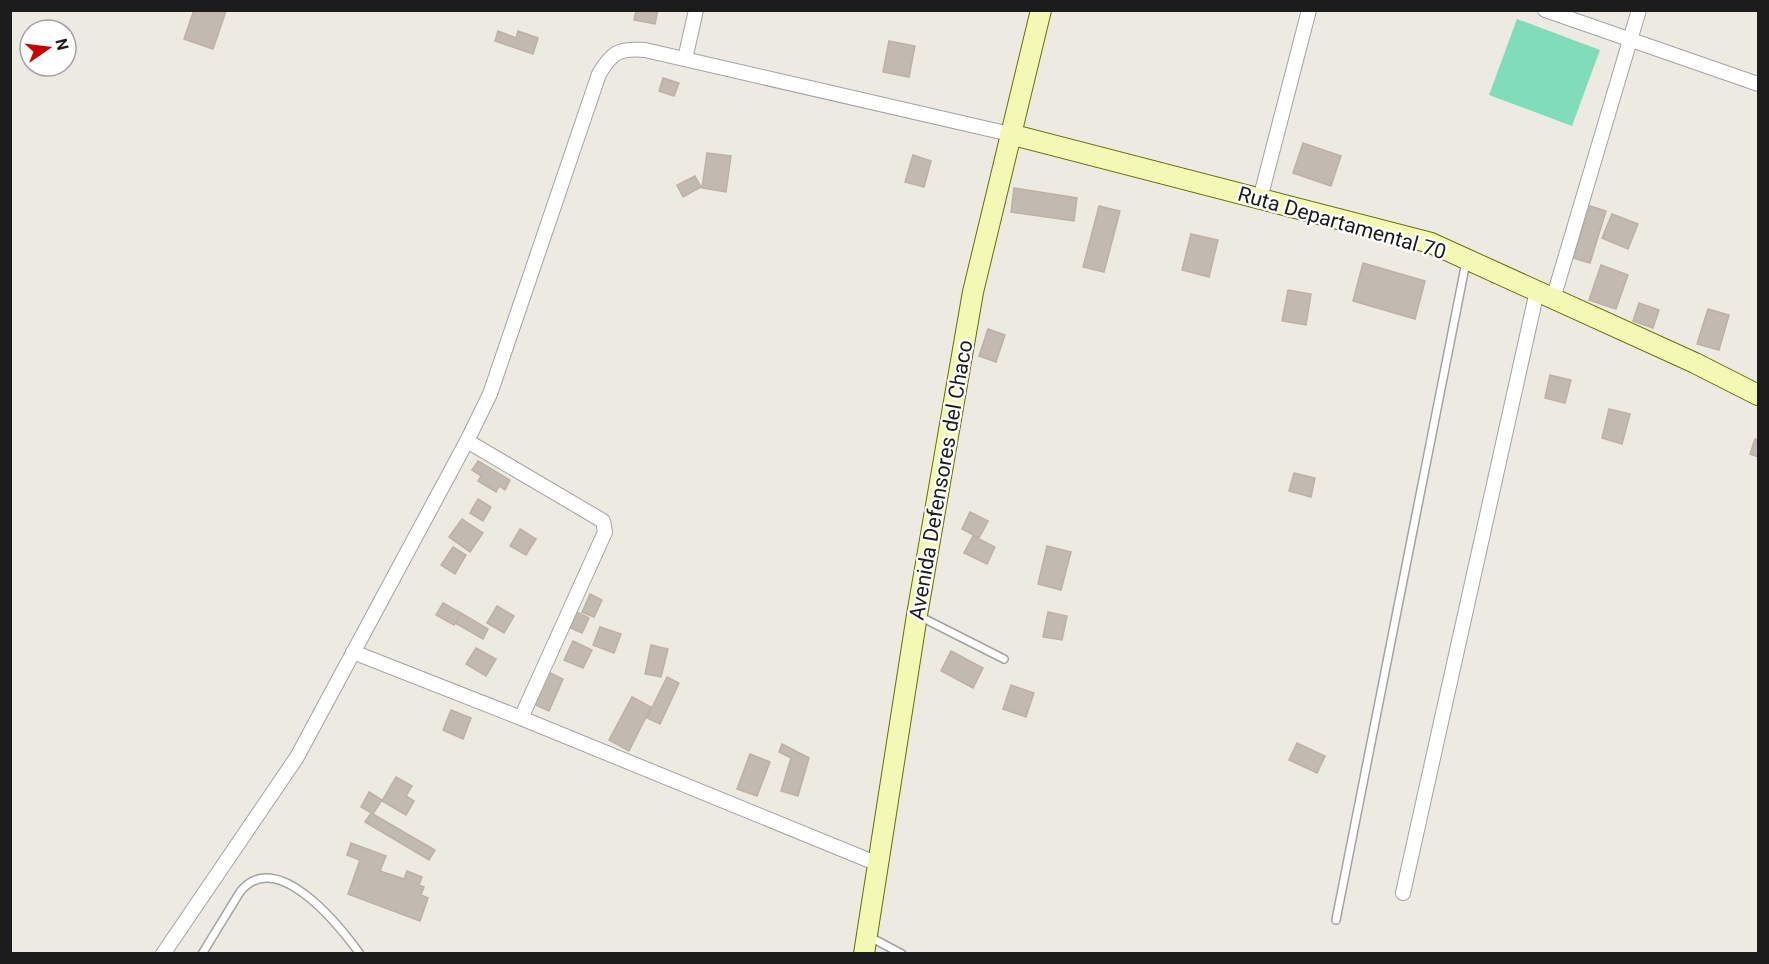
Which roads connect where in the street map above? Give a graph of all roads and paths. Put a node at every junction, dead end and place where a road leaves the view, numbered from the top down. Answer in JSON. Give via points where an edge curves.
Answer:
{"nodes":[{"id":1,"x":696,"y":10,"type":"edge"},
{"id":2,"x":1041,"y":10,"type":"edge"},
{"id":3,"x":1309,"y":10,"type":"edge"},
{"id":4,"x":1545,"y":10,"type":"edge"},
{"id":5,"x":1639,"y":10,"type":"edge"},
{"id":6,"x":1630,"y":39,"type":"junction"},
{"id":7,"x":685,"y":59,"type":"junction"},
{"id":8,"x":1758,"y":84,"type":"edge"},
{"id":9,"x":1010,"y":134,"type":"junction"},
{"id":10,"x":1260,"y":199,"type":"junction"},
{"id":11,"x":1466,"y":259,"type":"junction"},
{"id":12,"x":1545,"y":295,"type":"junction"},
{"id":13,"x":1758,"y":395,"type":"edge"},
{"id":14,"x":467,"y":441,"type":"junction"},
{"id":15,"x":917,"y":615,"type":"junction"},
{"id":16,"x":353,"y":652,"type":"junction"},
{"id":17,"x":1004,"y":659,"type":"dead end"},
{"id":18,"x":521,"y":718,"type":"junction"},
{"id":19,"x":878,"y":864,"type":"junction"},
{"id":20,"x":1403,"y":893,"type":"dead end"},
{"id":21,"x":1336,"y":920,"type":"dead end"},
{"id":22,"x":865,"y":944,"type":"edge"},
{"id":23,"x":163,"y":954,"type":"edge"},
{"id":24,"x":202,"y":954,"type":"edge"},
{"id":25,"x":360,"y":954,"type":"edge"},
{"id":26,"x":902,"y":954,"type":"edge"}],
"edges":[{"from":1,"to":7,"type":"street"},
{"from":2,"to":9,"type":"main road","name":"Avenida Defensores del Chaco"},
{"from":3,"to":10,"type":"street"},
{"from":4,"to":6,"type":"street"},
{"from":5,"to":6,"type":"street"},
{"from":6,"to":8,"type":"street"},
{"from":6,"to":12,"type":"street"},
{"from":7,"to":9,"type":"street"},
{"from":7,"to":14,"type":"street","via":[[625,49],[609,58],[598,74],[490,394]]},
{"from":9,"to":10,"type":"main road","name":"Ruta Departamental 70"},
{"from":9,"to":15,"type":"main road","name":"Avenida Defensores del Chaco","via":[[973,292]]},
{"from":10,"to":11,"type":"main road","name":"Ruta Departamental 70","via":[[1431,243]]},
{"from":11,"to":12,"type":"main road","name":"Ruta Departamental 70"},
{"from":11,"to":21,"type":"lane"},
{"from":12,"to":13,"type":"main road","name":"Ruta Departamental 70"},
{"from":12,"to":20,"type":"street"},
{"from":14,"to":16,"type":"street"},
{"from":14,"to":18,"type":"street","via":[[606,526]]},
{"from":15,"to":17,"type":"lane"},
{"from":15,"to":19,"type":"main road","name":"Avenida Defensores del Chaco"},
{"from":16,"to":18,"type":"street"},
{"from":16,"to":23,"type":"street","via":[[297,757]]},
{"from":18,"to":19,"type":"street"},
{"from":19,"to":22,"type":"main road","name":"Avenida Defensores del Chaco"},
{"from":22,"to":26,"type":"lane"},
{"from":24,"to":25,"type":"lane","via":[[247,884],[273,878],[297,888],[341,928]]}]}
